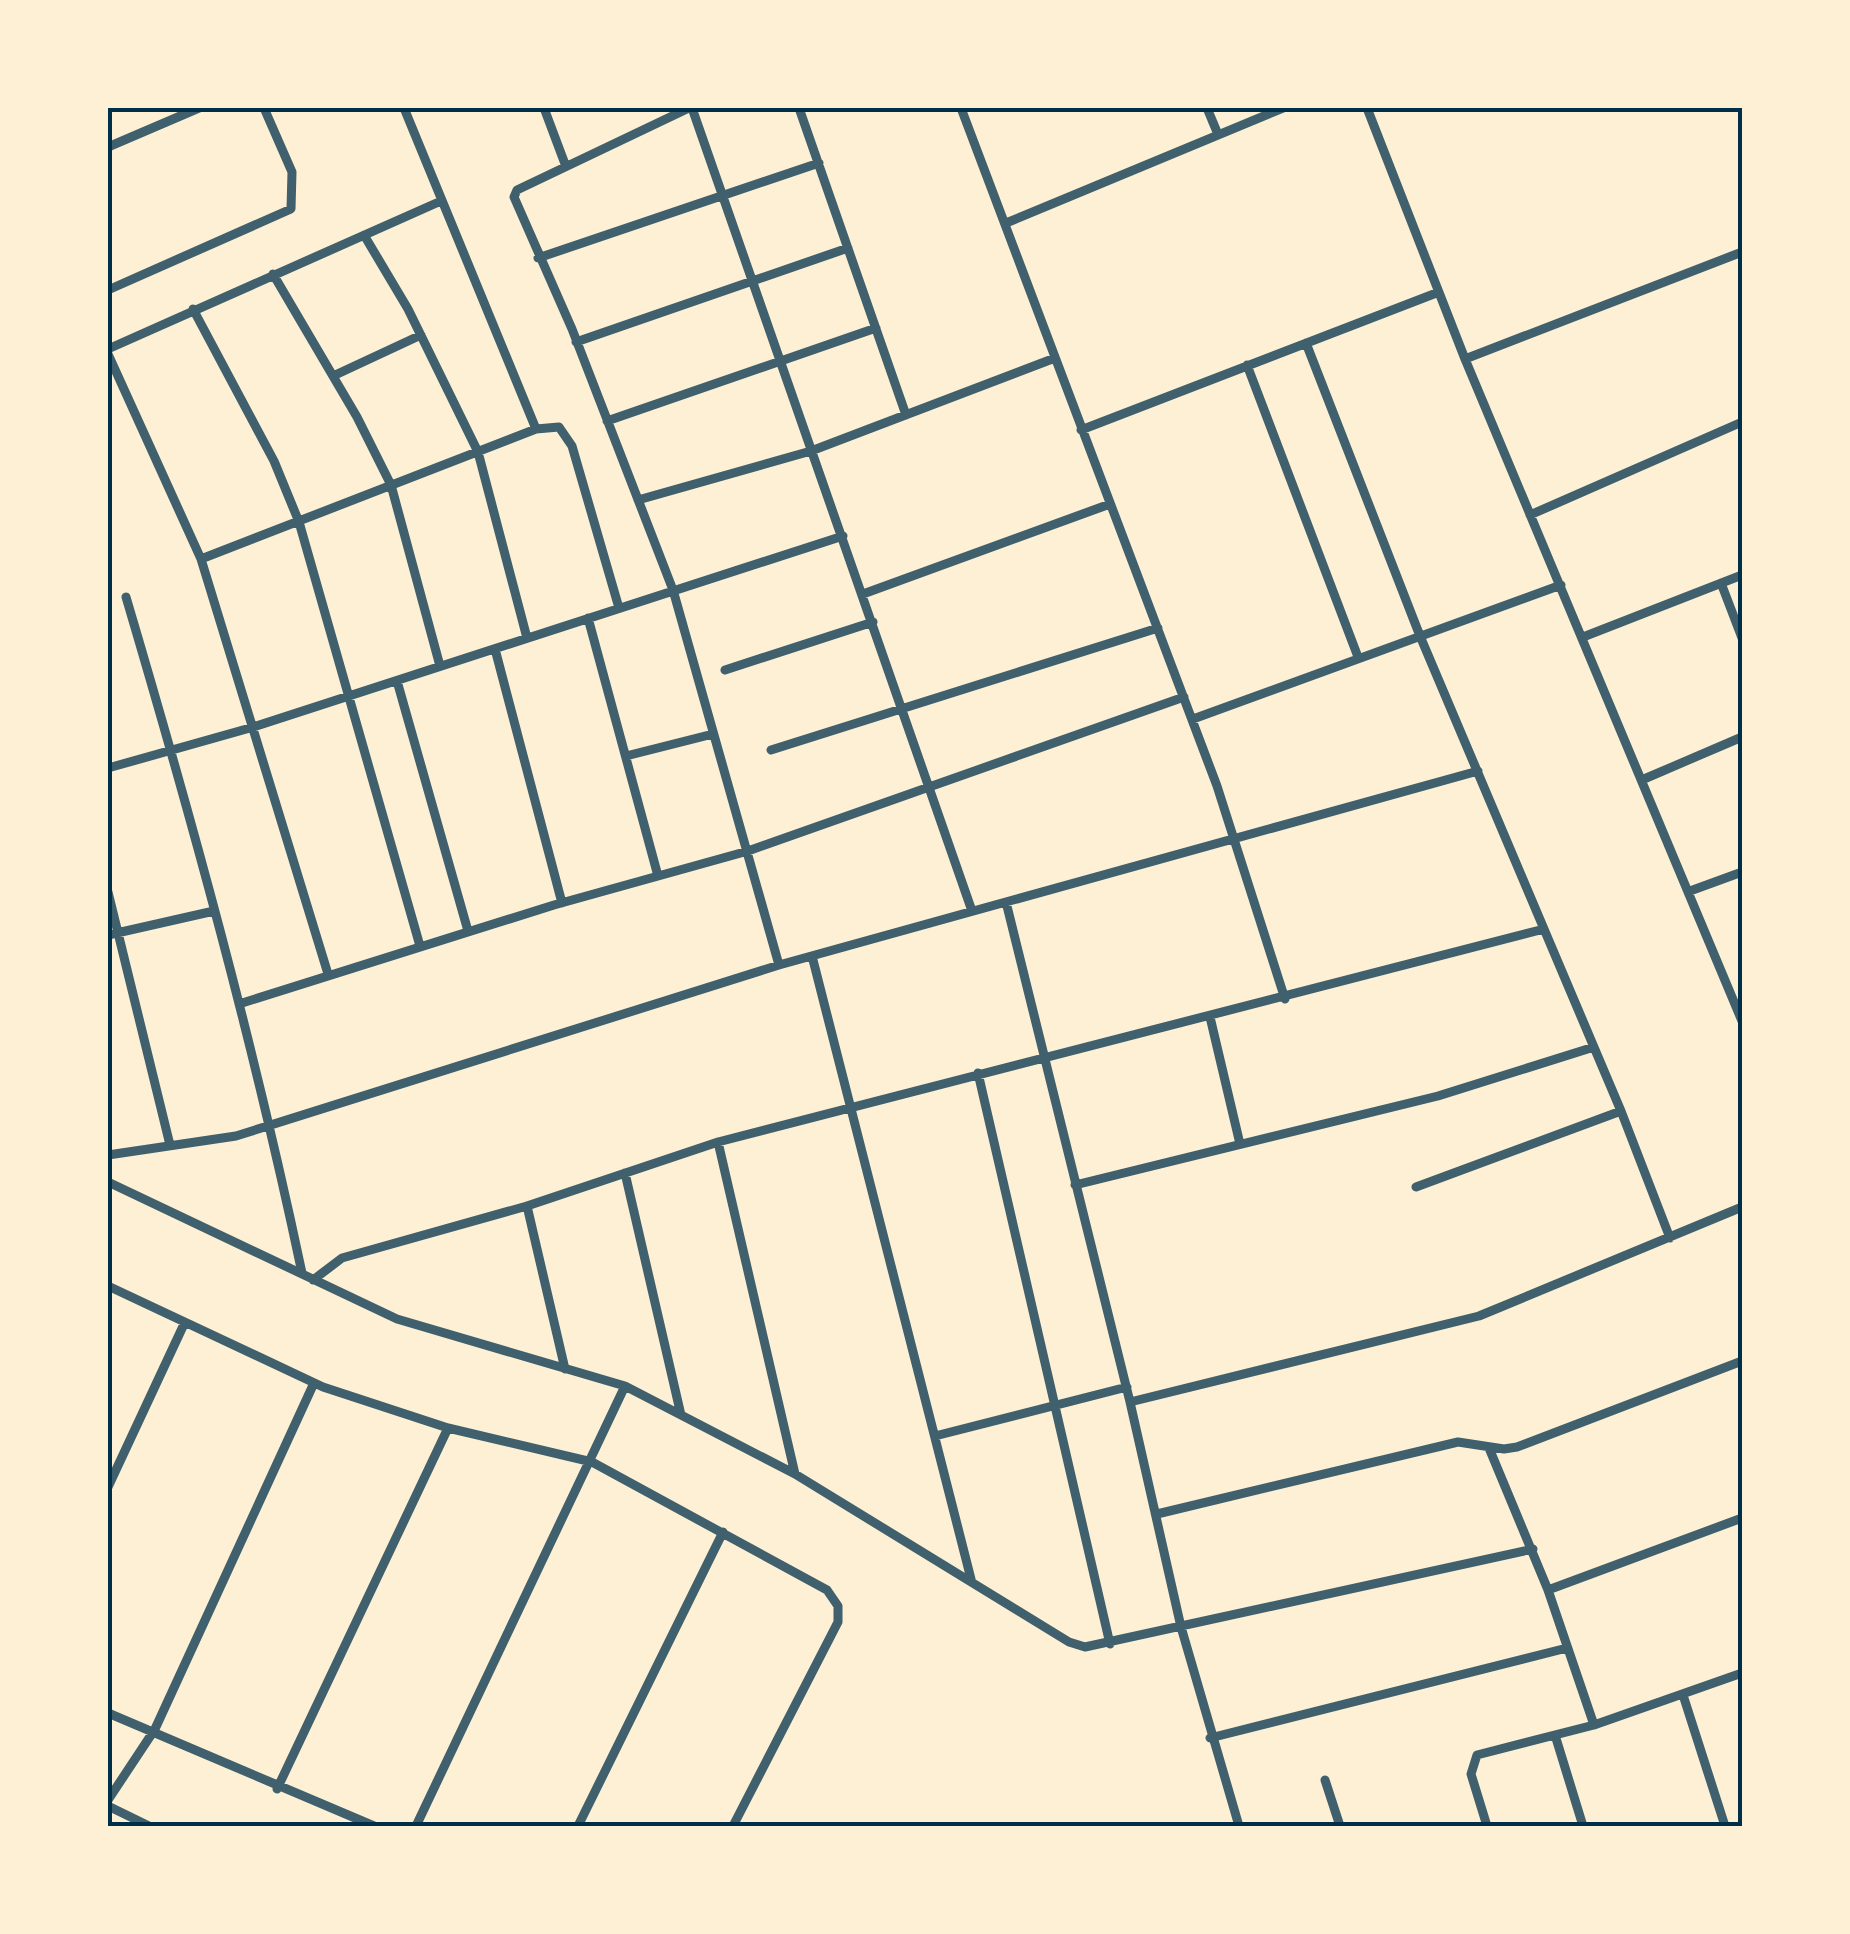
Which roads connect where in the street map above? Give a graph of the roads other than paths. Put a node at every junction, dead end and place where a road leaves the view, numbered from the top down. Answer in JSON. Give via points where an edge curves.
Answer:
{"nodes":[{"id":1,"x":199,"y":108,"type":"edge"},
{"id":2,"x":264,"y":108,"type":"edge"},
{"id":3,"x":404,"y":108,"type":"edge"},
{"id":4,"x":544,"y":108,"type":"edge"},
{"id":5,"x":691,"y":108,"type":"edge"},
{"id":6,"x":800,"y":108,"type":"edge"},
{"id":7,"x":960,"y":108,"type":"edge"},
{"id":8,"x":1208,"y":108,"type":"edge"},
{"id":9,"x":1283,"y":108,"type":"edge"},
{"id":10,"x":1367,"y":108,"type":"edge"},
{"id":11,"x":1217,"y":132,"type":"junction"},
{"id":12,"x":108,"y":146,"type":"edge"},
{"id":13,"x":565,"y":164,"type":"junction"},
{"id":14,"x":819,"y":164,"type":"junction"},
{"id":15,"x":723,"y":194,"type":"junction"},
{"id":16,"x":441,"y":201,"type":"junction"},
{"id":17,"x":1006,"y":223,"type":"junction"},
{"id":18,"x":364,"y":235,"type":"junction"},
{"id":19,"x":848,"y":248,"type":"junction"},
{"id":20,"x":1742,"y":252,"type":"edge"},
{"id":21,"x":538,"y":258,"type":"junction"},
{"id":22,"x":273,"y":274,"type":"junction"},
{"id":23,"x":754,"y":280,"type":"junction"},
{"id":24,"x":108,"y":290,"type":"edge"},
{"id":25,"x":1439,"y":292,"type":"junction"},
{"id":26,"x":193,"y":309,"type":"junction"},
{"id":27,"x":876,"y":328,"type":"junction"},
{"id":28,"x":421,"y":334,"type":"junction"},
{"id":29,"x":576,"y":342,"type":"junction"},
{"id":30,"x":1306,"y":342,"type":"junction"},
{"id":31,"x":108,"y":351,"type":"edge"},
{"id":32,"x":1055,"y":358,"type":"junction"},
{"id":33,"x":1465,"y":360,"type":"junction"},
{"id":34,"x":782,"y":362,"type":"junction"},
{"id":35,"x":1247,"y":365,"type":"junction"},
{"id":36,"x":333,"y":376,"type":"junction"},
{"id":37,"x":906,"y":415,"type":"junction"},
{"id":38,"x":607,"y":422,"type":"junction"},
{"id":39,"x":1742,"y":422,"type":"edge"},
{"id":40,"x":536,"y":429,"type":"junction"},
{"id":41,"x":1081,"y":430,"type":"junction"},
{"id":42,"x":811,"y":451,"type":"junction"},
{"id":43,"x":478,"y":452,"type":"junction"},
{"id":44,"x":391,"y":486,"type":"junction"},
{"id":45,"x":638,"y":500,"type":"junction"},
{"id":46,"x":1110,"y":504,"type":"junction"},
{"id":47,"x":1530,"y":515,"type":"junction"},
{"id":48,"x":298,"y":522,"type":"junction"},
{"id":49,"x":843,"y":536,"type":"junction"},
{"id":50,"x":201,"y":560,"type":"junction"},
{"id":51,"x":1742,"y":575,"type":"edge"},
{"id":52,"x":1722,"y":583,"type":"junction"},
{"id":53,"x":1561,"y":586,"type":"junction"},
{"id":54,"x":672,"y":590,"type":"junction"},
{"id":55,"x":863,"y":594,"type":"junction"},
{"id":56,"x":126,"y":597,"type":"dead end"},
{"id":57,"x":619,"y":608,"type":"junction"},
{"id":58,"x":588,"y":618,"type":"junction"},
{"id":59,"x":872,"y":622,"type":"junction"},
{"id":60,"x":1158,"y":628,"type":"junction"},
{"id":61,"x":1420,"y":636,"type":"junction"},
{"id":62,"x":1583,"y":637,"type":"junction"},
{"id":63,"x":528,"y":638,"type":"junction"},
{"id":64,"x":1742,"y":638,"type":"edge"},
{"id":65,"x":495,"y":649,"type":"junction"},
{"id":66,"x":1358,"y":657,"type":"junction"},
{"id":67,"x":440,"y":666,"type":"junction"},
{"id":68,"x":724,"y":670,"type":"dead end"},
{"id":69,"x":397,"y":680,"type":"junction"},
{"id":70,"x":349,"y":696,"type":"junction"},
{"id":71,"x":1184,"y":697,"type":"junction"},
{"id":72,"x":904,"y":710,"type":"junction"},
{"id":73,"x":1193,"y":719,"type":"junction"},
{"id":74,"x":250,"y":728,"type":"junction"},
{"id":75,"x":713,"y":734,"type":"junction"},
{"id":76,"x":1742,"y":736,"type":"edge"},
{"id":77,"x":172,"y":750,"type":"junction"},
{"id":78,"x":771,"y":750,"type":"dead end"},
{"id":79,"x":626,"y":756,"type":"junction"},
{"id":80,"x":108,"y":768,"type":"edge"},
{"id":81,"x":1478,"y":771,"type":"junction"},
{"id":82,"x":1644,"y":778,"type":"junction"},
{"id":83,"x":931,"y":789,"type":"junction"},
{"id":84,"x":1234,"y":838,"type":"junction"},
{"id":85,"x":748,"y":850,"type":"junction"},
{"id":86,"x":1742,"y":872,"type":"edge"},
{"id":87,"x":658,"y":876,"type":"junction"},
{"id":88,"x":1690,"y":891,"type":"junction"},
{"id":89,"x":108,"y":892,"type":"edge"},
{"id":90,"x":562,"y":902,"type":"junction"},
{"id":91,"x":1006,"y":902,"type":"junction"},
{"id":92,"x":214,"y":911,"type":"junction"},
{"id":93,"x":972,"y":911,"type":"junction"},
{"id":94,"x":1544,"y":929,"type":"junction"},
{"id":95,"x":468,"y":931,"type":"junction"},
{"id":96,"x":112,"y":934,"type":"edge"},
{"id":97,"x":420,"y":946,"type":"junction"},
{"id":98,"x":812,"y":956,"type":"junction"},
{"id":99,"x":779,"y":965,"type":"junction"},
{"id":100,"x":328,"y":974,"type":"junction"},
{"id":101,"x":1285,"y":999,"type":"junction"},
{"id":102,"x":239,"y":1004,"type":"junction"},
{"id":103,"x":1210,"y":1016,"type":"junction"},
{"id":104,"x":1742,"y":1021,"type":"edge"},
{"id":105,"x":1594,"y":1047,"type":"junction"},
{"id":106,"x":1042,"y":1056,"type":"junction"},
{"id":107,"x":978,"y":1073,"type":"junction"},
{"id":108,"x":852,"y":1106,"type":"junction"},
{"id":109,"x":1621,"y":1111,"type":"junction"},
{"id":110,"x":270,"y":1125,"type":"junction"},
{"id":111,"x":718,"y":1142,"type":"junction"},
{"id":112,"x":1240,"y":1144,"type":"junction"},
{"id":113,"x":170,"y":1146,"type":"junction"},
{"id":114,"x":108,"y":1155,"type":"edge"},
{"id":115,"x":625,"y":1173,"type":"junction"},
{"id":116,"x":108,"y":1182,"type":"edge"},
{"id":117,"x":1075,"y":1184,"type":"junction"},
{"id":118,"x":1416,"y":1187,"type":"dead end"},
{"id":119,"x":526,"y":1206,"type":"junction"},
{"id":120,"x":1742,"y":1207,"type":"edge"},
{"id":121,"x":1670,"y":1238,"type":"junction"},
{"id":122,"x":302,"y":1274,"type":"junction"},
{"id":123,"x":313,"y":1280,"type":"junction"},
{"id":124,"x":108,"y":1286,"type":"edge"},
{"id":125,"x":185,"y":1322,"type":"junction"},
{"id":126,"x":1742,"y":1361,"type":"edge"},
{"id":127,"x":565,"y":1368,"type":"junction"},
{"id":128,"x":314,"y":1383,"type":"junction"},
{"id":129,"x":625,"y":1386,"type":"junction"},
{"id":130,"x":1127,"y":1387,"type":"junction"},
{"id":131,"x":1130,"y":1402,"type":"junction"},
{"id":132,"x":1052,"y":1406,"type":"junction"},
{"id":133,"x":681,"y":1416,"type":"junction"},
{"id":134,"x":448,"y":1428,"type":"junction"},
{"id":135,"x":935,"y":1436,"type":"junction"},
{"id":136,"x":1490,"y":1448,"type":"junction"},
{"id":137,"x":592,"y":1462,"type":"junction"},
{"id":138,"x":795,"y":1474,"type":"junction"},
{"id":139,"x":108,"y":1487,"type":"edge"},
{"id":140,"x":1157,"y":1514,"type":"junction"},
{"id":141,"x":1742,"y":1518,"type":"edge"},
{"id":142,"x":723,"y":1532,"type":"junction"},
{"id":143,"x":1533,"y":1549,"type":"junction"},
{"id":144,"x":971,"y":1579,"type":"junction"},
{"id":145,"x":1548,"y":1590,"type":"junction"},
{"id":146,"x":1180,"y":1627,"type":"junction"},
{"id":147,"x":1110,"y":1644,"type":"junction"},
{"id":148,"x":1567,"y":1648,"type":"junction"},
{"id":149,"x":1742,"y":1673,"type":"edge"},
{"id":150,"x":1683,"y":1695,"type":"junction"},
{"id":151,"x":108,"y":1713,"type":"edge"},
{"id":152,"x":1594,"y":1726,"type":"junction"},
{"id":153,"x":155,"y":1729,"type":"junction"},
{"id":154,"x":1554,"y":1735,"type":"junction"},
{"id":155,"x":1210,"y":1738,"type":"junction"},
{"id":156,"x":1325,"y":1780,"type":"dead end"},
{"id":157,"x":277,"y":1788,"type":"junction"},
{"id":158,"x":108,"y":1803,"type":"edge"},
{"id":159,"x":348,"y":1815,"type":"junction"},
{"id":160,"x":149,"y":1826,"type":"edge"},
{"id":161,"x":339,"y":1826,"type":"edge"},
{"id":162,"x":374,"y":1826,"type":"edge"},
{"id":163,"x":416,"y":1826,"type":"edge"},
{"id":164,"x":578,"y":1826,"type":"edge"},
{"id":165,"x":733,"y":1826,"type":"edge"},
{"id":166,"x":1238,"y":1826,"type":"edge"},
{"id":167,"x":1340,"y":1826,"type":"edge"},
{"id":168,"x":1487,"y":1826,"type":"edge"},
{"id":169,"x":1583,"y":1826,"type":"edge"},
{"id":170,"x":1725,"y":1826,"type":"edge"}],
"edges":[{"from":1,"to":12,"type":"street"},
{"from":2,"to":24,"type":"street","via":[[292,172],[290,209]]},
{"from":3,"to":16,"type":"street"},
{"from":4,"to":13,"type":"street"},
{"from":5,"to":13,"type":"street"},
{"from":5,"to":15,"type":"street"},
{"from":6,"to":14,"type":"street"},
{"from":7,"to":17,"type":"street"},
{"from":8,"to":11,"type":"street"},
{"from":9,"to":11,"type":"street"},
{"from":10,"to":25,"type":"street"},
{"from":11,"to":17,"type":"street"},
{"from":13,"to":21,"type":"street","via":[[514,198]]},
{"from":14,"to":15,"type":"street"},
{"from":14,"to":19,"type":"street"},
{"from":15,"to":21,"type":"street"},
{"from":15,"to":23,"type":"street"},
{"from":16,"to":18,"type":"street"},
{"from":16,"to":40,"type":"street"},
{"from":17,"to":32,"type":"street"},
{"from":18,"to":22,"type":"street"},
{"from":18,"to":28,"type":"street"},
{"from":19,"to":23,"type":"street"},
{"from":19,"to":27,"type":"street"},
{"from":20,"to":33,"type":"street"},
{"from":21,"to":29,"type":"street"},
{"from":22,"to":26,"type":"street"},
{"from":22,"to":36,"type":"street"},
{"from":23,"to":29,"type":"street"},
{"from":23,"to":34,"type":"street"},
{"from":25,"to":30,"type":"street"},
{"from":25,"to":33,"type":"street"},
{"from":26,"to":31,"type":"street"},
{"from":26,"to":48,"type":"street","via":[[274,460]]},
{"from":27,"to":34,"type":"street"},
{"from":27,"to":37,"type":"street"},
{"from":28,"to":36,"type":"street"},
{"from":28,"to":43,"type":"street"},
{"from":29,"to":38,"type":"street"},
{"from":30,"to":35,"type":"street"},
{"from":30,"to":61,"type":"street"},
{"from":31,"to":50,"type":"street"},
{"from":32,"to":37,"type":"street"},
{"from":32,"to":41,"type":"street"},
{"from":33,"to":47,"type":"street"},
{"from":34,"to":38,"type":"street"},
{"from":34,"to":42,"type":"street"},
{"from":35,"to":41,"type":"street"},
{"from":35,"to":66,"type":"street"},
{"from":36,"to":44,"type":"street"},
{"from":37,"to":42,"type":"street"},
{"from":38,"to":45,"type":"street"},
{"from":39,"to":47,"type":"street"},
{"from":40,"to":43,"type":"street"},
{"from":40,"to":57,"type":"street","via":[[559,427],[572,446]]},
{"from":41,"to":46,"type":"street"},
{"from":42,"to":45,"type":"street"},
{"from":42,"to":49,"type":"street"},
{"from":43,"to":44,"type":"street"},
{"from":43,"to":63,"type":"street"},
{"from":44,"to":48,"type":"street"},
{"from":44,"to":67,"type":"street"},
{"from":45,"to":54,"type":"street"},
{"from":46,"to":55,"type":"street"},
{"from":46,"to":60,"type":"street"},
{"from":47,"to":53,"type":"street"},
{"from":48,"to":50,"type":"street"},
{"from":48,"to":70,"type":"street"},
{"from":49,"to":54,"type":"street"},
{"from":49,"to":55,"type":"street"},
{"from":50,"to":74,"type":"street"},
{"from":51,"to":52,"type":"street"},
{"from":52,"to":62,"type":"street"},
{"from":52,"to":64,"type":"street"},
{"from":53,"to":61,"type":"street"},
{"from":53,"to":62,"type":"street"},
{"from":54,"to":57,"type":"street"},
{"from":54,"to":75,"type":"street"},
{"from":55,"to":59,"type":"street"},
{"from":56,"to":77,"type":"street"},
{"from":57,"to":58,"type":"street"},
{"from":58,"to":63,"type":"street"},
{"from":58,"to":79,"type":"street"},
{"from":59,"to":68,"type":"street"},
{"from":59,"to":72,"type":"street"},
{"from":60,"to":71,"type":"street"},
{"from":60,"to":72,"type":"street"},
{"from":61,"to":66,"type":"street"},
{"from":61,"to":81,"type":"street"},
{"from":62,"to":82,"type":"street"},
{"from":63,"to":65,"type":"street"},
{"from":65,"to":67,"type":"street"},
{"from":65,"to":90,"type":"street"},
{"from":66,"to":73,"type":"street"},
{"from":67,"to":69,"type":"street"},
{"from":69,"to":70,"type":"street"},
{"from":69,"to":95,"type":"street"},
{"from":70,"to":74,"type":"street"},
{"from":70,"to":97,"type":"street"},
{"from":71,"to":73,"type":"street"},
{"from":71,"to":83,"type":"street"},
{"from":72,"to":78,"type":"street"},
{"from":72,"to":83,"type":"street"},
{"from":73,"to":84,"type":"street"},
{"from":74,"to":77,"type":"street"},
{"from":74,"to":100,"type":"street"},
{"from":75,"to":79,"type":"street"},
{"from":75,"to":85,"type":"street"},
{"from":76,"to":82,"type":"street"},
{"from":77,"to":80,"type":"street"},
{"from":77,"to":92,"type":"street"},
{"from":79,"to":87,"type":"street"},
{"from":81,"to":84,"type":"street"},
{"from":81,"to":94,"type":"street"},
{"from":82,"to":88,"type":"street"},
{"from":83,"to":85,"type":"street"},
{"from":83,"to":93,"type":"street"},
{"from":84,"to":91,"type":"street"},
{"from":84,"to":101,"type":"street"},
{"from":85,"to":87,"type":"street"},
{"from":85,"to":99,"type":"street"},
{"from":86,"to":88,"type":"street"},
{"from":87,"to":90,"type":"street"},
{"from":88,"to":104,"type":"street"},
{"from":89,"to":96,"type":"street"},
{"from":90,"to":95,"type":"street"},
{"from":91,"to":93,"type":"street"},
{"from":91,"to":106,"type":"street"},
{"from":92,"to":96,"type":"street"},
{"from":92,"to":102,"type":"street"},
{"from":93,"to":98,"type":"street"},
{"from":94,"to":101,"type":"street"},
{"from":94,"to":105,"type":"street"},
{"from":95,"to":97,"type":"street"},
{"from":96,"to":113,"type":"street"},
{"from":97,"to":100,"type":"street"},
{"from":98,"to":99,"type":"street"},
{"from":98,"to":108,"type":"street"},
{"from":99,"to":110,"type":"street"},
{"from":100,"to":102,"type":"street"},
{"from":101,"to":103,"type":"street"},
{"from":102,"to":110,"type":"street"},
{"from":103,"to":106,"type":"street"},
{"from":103,"to":112,"type":"street"},
{"from":105,"to":109,"type":"street"},
{"from":105,"to":112,"type":"street","via":[[1438,1096]]},
{"from":106,"to":107,"type":"street"},
{"from":106,"to":117,"type":"street"},
{"from":107,"to":108,"type":"street"},
{"from":107,"to":132,"type":"street"},
{"from":108,"to":111,"type":"street"},
{"from":108,"to":135,"type":"street"},
{"from":109,"to":118,"type":"street"},
{"from":109,"to":121,"type":"street"},
{"from":110,"to":113,"type":"street"},
{"from":110,"to":122,"type":"street"},
{"from":111,"to":115,"type":"street"},
{"from":111,"to":138,"type":"street"},
{"from":112,"to":117,"type":"street"},
{"from":113,"to":114,"type":"street"},
{"from":115,"to":119,"type":"street"},
{"from":115,"to":133,"type":"street"},
{"from":116,"to":122,"type":"street"},
{"from":117,"to":130,"type":"street"},
{"from":119,"to":123,"type":"street","via":[[342,1258]]},
{"from":119,"to":127,"type":"street"},
{"from":120,"to":121,"type":"street"},
{"from":121,"to":131,"type":"street","via":[[1480,1316]]},
{"from":122,"to":123,"type":"street"},
{"from":123,"to":127,"type":"street","via":[[397,1319]]},
{"from":124,"to":125,"type":"street"},
{"from":125,"to":128,"type":"street"},
{"from":125,"to":139,"type":"street"},
{"from":126,"to":136,"type":"street","via":[[1517,1447]]},
{"from":127,"to":129,"type":"street"},
{"from":128,"to":134,"type":"street"},
{"from":128,"to":153,"type":"street"},
{"from":129,"to":133,"type":"street"},
{"from":129,"to":137,"type":"street"},
{"from":130,"to":131,"type":"street"},
{"from":130,"to":132,"type":"street"},
{"from":131,"to":140,"type":"street"},
{"from":132,"to":135,"type":"street"},
{"from":132,"to":147,"type":"street"},
{"from":133,"to":138,"type":"street"},
{"from":134,"to":137,"type":"street"},
{"from":134,"to":157,"type":"street"},
{"from":135,"to":144,"type":"street"},
{"from":136,"to":140,"type":"street","via":[[1458,1442]]},
{"from":136,"to":143,"type":"street"},
{"from":137,"to":142,"type":"street"},
{"from":137,"to":163,"type":"street"},
{"from":138,"to":144,"type":"street"},
{"from":140,"to":146,"type":"street"},
{"from":141,"to":145,"type":"street"},
{"from":142,"to":164,"type":"street"},
{"from":142,"to":165,"type":"street","via":[[827,1590],[838,1606],[838,1622]]},
{"from":143,"to":145,"type":"street"},
{"from":143,"to":146,"type":"street"},
{"from":144,"to":147,"type":"street","via":[[1069,1642]]},
{"from":145,"to":148,"type":"street"},
{"from":146,"to":147,"type":"street"},
{"from":146,"to":155,"type":"street"},
{"from":148,"to":152,"type":"street"},
{"from":148,"to":155,"type":"street"},
{"from":149,"to":150,"type":"street"},
{"from":150,"to":152,"type":"street"},
{"from":150,"to":170,"type":"street"},
{"from":151,"to":153,"type":"street"},
{"from":152,"to":154,"type":"street"},
{"from":153,"to":157,"type":"street"},
{"from":153,"to":158,"type":"street"},
{"from":154,"to":168,"type":"street","via":[[1477,1754],[1470,1774]]},
{"from":154,"to":169,"type":"street"},
{"from":155,"to":166,"type":"street"},
{"from":156,"to":167,"type":"street"},
{"from":157,"to":159,"type":"street"},
{"from":158,"to":160,"type":"street"},
{"from":159,"to":161,"type":"street"},
{"from":159,"to":162,"type":"street"}]}
